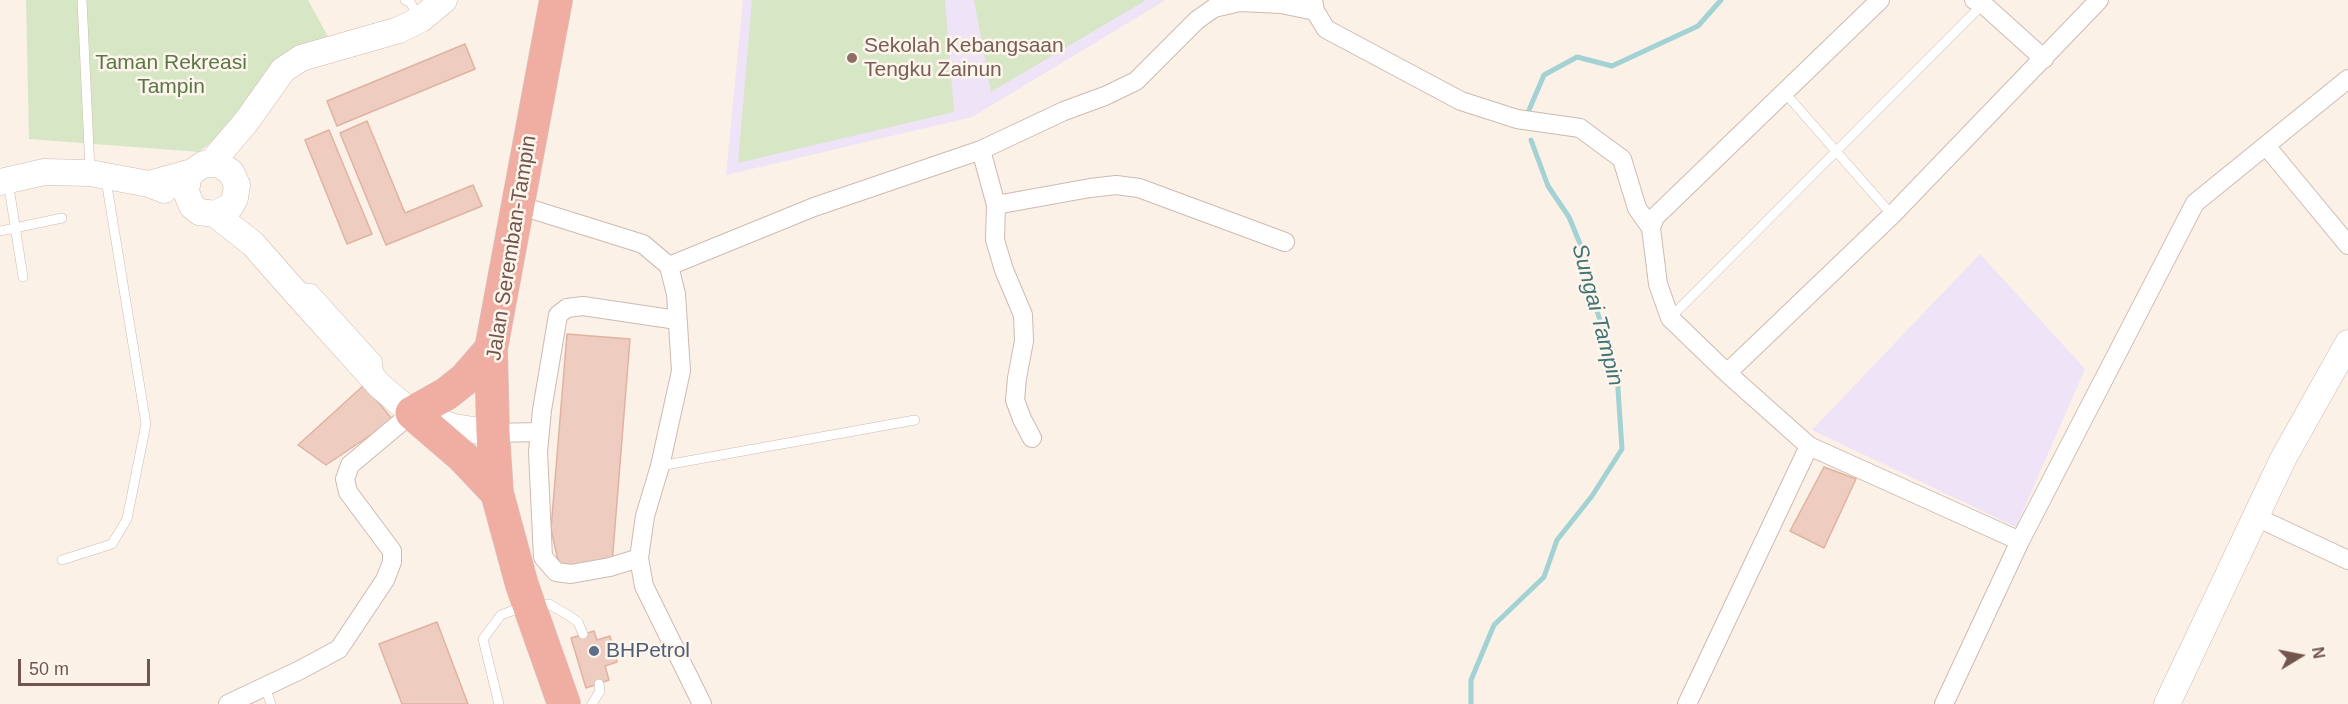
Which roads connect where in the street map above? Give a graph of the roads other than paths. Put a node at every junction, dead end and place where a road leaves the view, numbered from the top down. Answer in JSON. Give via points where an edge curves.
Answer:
{"nodes":[{"id":1,"x":82,"y":0,"type":"edge"},
{"id":2,"x":444,"y":0,"type":"edge"},
{"id":3,"x":556,"y":0,"type":"edge"},
{"id":4,"x":1880,"y":0,"type":"edge"},
{"id":5,"x":2099,"y":0,"type":"edge"},
{"id":6,"x":1978,"y":2,"type":"edge"},
{"id":7,"x":1314,"y":5,"type":"edge"},
{"id":8,"x":413,"y":9,"type":"edge"},
{"id":9,"x":2044,"y":59,"type":"junction"},
{"id":10,"x":2348,"y":79,"type":"edge"},
{"id":11,"x":1785,"y":93,"type":"junction"},
{"id":12,"x":246,"y":122,"type":"junction"},
{"id":13,"x":2267,"y":147,"type":"junction"},
{"id":14,"x":981,"y":150,"type":"junction"},
{"id":15,"x":1836,"y":152,"type":"junction"},
{"id":16,"x":201,"y":167,"type":"junction"},
{"id":17,"x":98,"y":174,"type":"junction"},
{"id":18,"x":4,"y":180,"type":"edge"},
{"id":19,"x":149,"y":184,"type":"junction"},
{"id":20,"x":235,"y":188,"type":"junction"},
{"id":21,"x":188,"y":199,"type":"junction"},
{"id":22,"x":518,"y":205,"type":"junction"},
{"id":23,"x":996,"y":205,"type":"junction"},
{"id":24,"x":216,"y":214,"type":"junction"},
{"id":25,"x":1892,"y":215,"type":"junction"},
{"id":26,"x":62,"y":218,"type":"dead end"},
{"id":27,"x":15,"y":228,"type":"junction"},
{"id":28,"x":1651,"y":228,"type":"junction"},
{"id":29,"x":0,"y":231,"type":"edge"},
{"id":30,"x":1285,"y":242,"type":"dead end"},
{"id":31,"x":254,"y":244,"type":"junction"},
{"id":32,"x":2348,"y":245,"type":"edge"},
{"id":33,"x":669,"y":266,"type":"junction"},
{"id":34,"x":23,"y":276,"type":"dead end"},
{"id":35,"x":1670,"y":318,"type":"junction"},
{"id":36,"x":678,"y":320,"type":"junction"},
{"id":37,"x":2348,"y":343,"type":"edge"},
{"id":38,"x":491,"y":349,"type":"junction"},
{"id":39,"x":1727,"y":373,"type":"junction"},
{"id":40,"x":412,"y":413,"type":"junction"},
{"id":41,"x":915,"y":420,"type":"dead end"},
{"id":42,"x":493,"y":432,"type":"junction"},
{"id":43,"x":539,"y":432,"type":"junction"},
{"id":44,"x":1032,"y":438,"type":"dead end"},
{"id":45,"x":1809,"y":446,"type":"junction"},
{"id":46,"x":660,"y":466,"type":"junction"},
{"id":47,"x":497,"y":493,"type":"junction"},
{"id":48,"x":2256,"y":517,"type":"junction"},
{"id":49,"x":2020,"y":541,"type":"junction"},
{"id":50,"x":639,"y":558,"type":"junction"},
{"id":51,"x":62,"y":560,"type":"dead end"},
{"id":52,"x":2348,"y":560,"type":"edge"},
{"id":53,"x":529,"y":604,"type":"junction"},
{"id":54,"x":583,"y":634,"type":"dead end"},
{"id":55,"x":599,"y":684,"type":"dead end"},
{"id":56,"x":268,"y":695,"type":"edge"},
{"id":57,"x":228,"y":704,"type":"edge"},
{"id":58,"x":499,"y":704,"type":"edge"},
{"id":59,"x":564,"y":704,"type":"edge"},
{"id":60,"x":592,"y":704,"type":"edge"},
{"id":61,"x":702,"y":704,"type":"edge"},
{"id":62,"x":1687,"y":704,"type":"edge"},
{"id":63,"x":1944,"y":704,"type":"edge"},
{"id":64,"x":2168,"y":704,"type":"edge"}],
"edges":[{"from":1,"to":17,"type":"lane"},
{"from":2,"to":8,"type":"street"},
{"from":3,"to":22,"type":"highway","name":"Jalan Seremban-Tampin"},
{"from":4,"to":11,"type":"street"},
{"from":5,"to":9,"type":"street"},
{"from":6,"to":9,"type":"street"},
{"from":6,"to":15,"type":"lane"},
{"from":7,"to":14,"type":"street","via":[[1240,2],[1214,8],[1136,81]]},
{"from":7,"to":28,"type":"street","via":[[1326,29],[1461,101],[1517,119],[1580,128],[1622,159],[1637,208]]},
{"from":8,"to":12,"type":"street","via":[[399,30],[301,58],[283,70]]},
{"from":9,"to":25,"type":"street"},
{"from":10,"to":13,"type":"street"},
{"from":11,"to":15,"type":"lane"},
{"from":11,"to":28,"type":"street","via":[[1655,218]]},
{"from":12,"to":16,"type":"street"},
{"from":12,"to":20,"type":"street"},
{"from":13,"to":32,"type":"street"},
{"from":13,"to":49,"type":"street","via":[[2196,203]]},
{"from":14,"to":23,"type":"street"},
{"from":14,"to":33,"type":"street","via":[[814,207]]},
{"from":15,"to":25,"type":"lane"},
{"from":15,"to":35,"type":"lane"},
{"from":16,"to":19,"type":"street"},
{"from":16,"to":20,"type":"street","via":[[225,167]]},
{"from":16,"to":21,"type":"street","via":[[186,184]]},
{"from":17,"to":18,"type":"street","via":[[44,172]]},
{"from":17,"to":19,"type":"street"},
{"from":17,"to":51,"type":"lane","via":[[146,424],[127,519],[117,536],[111,544]]},
{"from":18,"to":27,"type":"lane"},
{"from":19,"to":21,"type":"street"},
{"from":20,"to":24,"type":"street","via":[[231,206]]},
{"from":20,"to":31,"type":"street"},
{"from":21,"to":24,"type":"street","via":[[199,212]]},
{"from":22,"to":33,"type":"street","via":[[644,244]]},
{"from":22,"to":38,"type":"highway","name":"Jalan Seremban-Tampin"},
{"from":23,"to":30,"type":"street","via":[[1116,185],[1139,188]]},
{"from":23,"to":44,"type":"street","via":[[995,240],[1025,329],[1015,400]]},
{"from":24,"to":31,"type":"street"},
{"from":25,"to":39,"type":"street"},
{"from":26,"to":27,"type":"lane"},
{"from":27,"to":29,"type":"lane"},
{"from":27,"to":34,"type":"lane"},
{"from":28,"to":35,"type":"street","via":[[1658,284]]},
{"from":31,"to":40,"type":"street","via":[[380,386]]},
{"from":33,"to":36,"type":"street"},
{"from":35,"to":39,"type":"street"},
{"from":36,"to":43,"type":"street","via":[[583,306],[567,308],[558,315]]},
{"from":36,"to":46,"type":"street","via":[[681,371]]},
{"from":37,"to":48,"type":"street","via":[[2283,459]]},
{"from":38,"to":40,"type":"highway","via":[[447,394]]},
{"from":38,"to":42,"type":"highway","name":"Jalan Seremban-Tampin"},
{"from":39,"to":45,"type":"street"},
{"from":40,"to":42,"type":"street","via":[[454,427]]},
{"from":40,"to":47,"type":"highway"},
{"from":40,"to":56,"type":"street","via":[[350,465],[345,479],[348,492],[392,551],[385,580],[339,649]]},
{"from":41,"to":46,"type":"lane"},
{"from":42,"to":43,"type":"street"},
{"from":42,"to":47,"type":"highway","name":"Jalan Seremban-Tampin"},
{"from":43,"to":50,"type":"street","via":[[543,557],[556,572],[571,574]]},
{"from":45,"to":49,"type":"street"},
{"from":45,"to":62,"type":"street"},
{"from":46,"to":50,"type":"street","via":[[645,516]]},
{"from":47,"to":53,"type":"highway","name":"Jalan Seremban-Tampin"},
{"from":48,"to":52,"type":"street"},
{"from":48,"to":64,"type":"street"},
{"from":49,"to":63,"type":"street"},
{"from":50,"to":61,"type":"street","via":[[644,586]]},
{"from":53,"to":54,"type":"lane","via":[[549,604],[578,622]]},
{"from":53,"to":58,"type":"lane","via":[[501,615],[483,639]]},
{"from":53,"to":59,"type":"highway","name":"Jalan Seremban-Tampin"},
{"from":55,"to":60,"type":"lane","via":[[600,691]]},
{"from":56,"to":57,"type":"street"}]}
